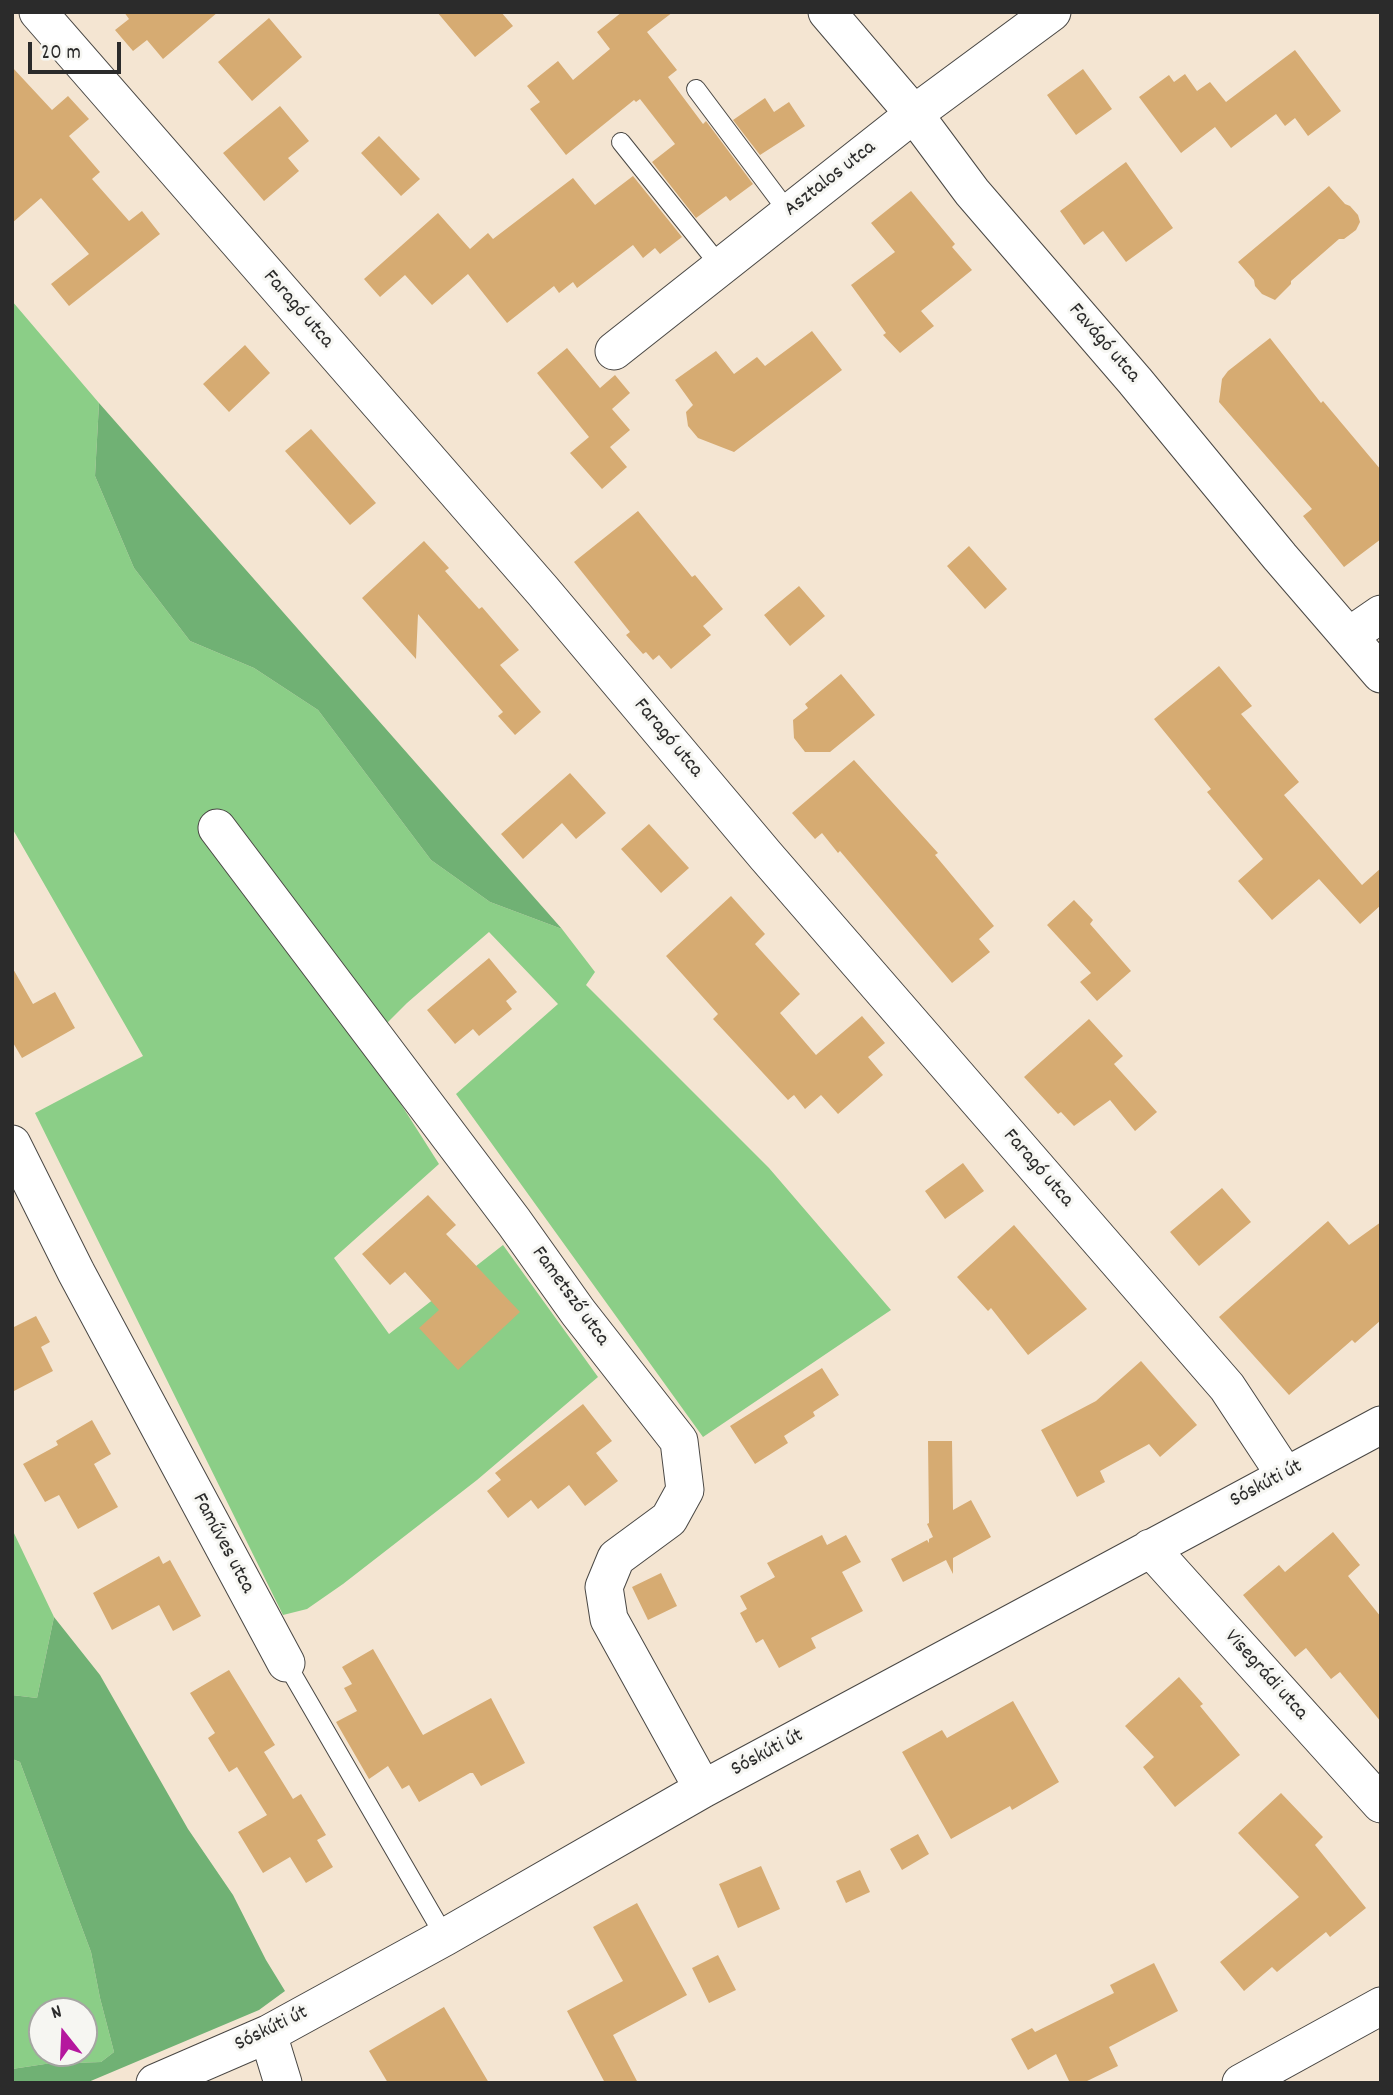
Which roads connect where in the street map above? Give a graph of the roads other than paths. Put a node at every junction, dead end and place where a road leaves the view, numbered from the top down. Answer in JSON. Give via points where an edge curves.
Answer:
{"nodes":[{"id":1,"x":38,"y":12,"type":"edge"},
{"id":2,"x":827,"y":12,"type":"edge"},
{"id":3,"x":1052,"y":12,"type":"edge"},
{"id":4,"x":696,"y":89,"type":"dead end"},
{"id":5,"x":914,"y":114,"type":"junction"},
{"id":6,"x":621,"y":142,"type":"dead end"},
{"id":7,"x":789,"y":213,"type":"junction"},
{"id":8,"x":721,"y":267,"type":"junction"},
{"id":9,"x":614,"y":351,"type":"dead end"},
{"id":10,"x":1381,"y":614,"type":"edge"},
{"id":11,"x":1349,"y":636,"type":"junction"},
{"id":12,"x":1381,"y":674,"type":"edge"},
{"id":13,"x":217,"y":828,"type":"dead end"},
{"id":14,"x":12,"y":1144,"type":"edge"},
{"id":15,"x":1381,"y":1425,"type":"edge"},
{"id":16,"x":1284,"y":1475,"type":"junction"},
{"id":17,"x":1150,"y":1548,"type":"junction"},
{"id":18,"x":286,"y":1663,"type":"joint"},
{"id":19,"x":703,"y":1789,"type":"junction"},
{"id":20,"x":1381,"y":1804,"type":"edge"},
{"id":21,"x":445,"y":1937,"type":"junction"},
{"id":22,"x":1381,"y":2006,"type":"edge"},
{"id":23,"x":268,"y":2034,"type":"junction"},
{"id":24,"x":155,"y":2083,"type":"edge"},
{"id":25,"x":283,"y":2083,"type":"edge"},
{"id":26,"x":1241,"y":2083,"type":"edge"}],
"edges":[{"from":1,"to":16,"type":"street","name":"Faragó utca","via":[[1227,1387]]},
{"from":2,"to":5,"type":"street","name":"Favágó utca"},
{"from":3,"to":5,"type":"street","name":"Asztalos utca"},
{"from":4,"to":7,"type":"lane"},
{"from":5,"to":7,"type":"street","name":"Asztalos utca"},
{"from":5,"to":11,"type":"street","name":"Favágó utca","via":[[972,192]]},
{"from":6,"to":8,"type":"lane"},
{"from":7,"to":8,"type":"street","name":"Asztalos utca"},
{"from":8,"to":9,"type":"street","name":"Asztalos utca"},
{"from":10,"to":11,"type":"street"},
{"from":11,"to":12,"type":"street","name":"Favágó utca"},
{"from":13,"to":19,"type":"street","name":"Fametsző utca","via":[[679,1441],[685,1490],[669,1519],[616,1558],[604,1587],[609,1619]]},
{"from":14,"to":18,"type":"street","name":"Faműves utca"},
{"from":15,"to":16,"type":"street","name":"Sóskúti út"},
{"from":16,"to":17,"type":"street","name":"Sóskúti út"},
{"from":17,"to":19,"type":"street","name":"Sóskúti út"},
{"from":17,"to":20,"type":"street","name":"Visegrádi utca"},
{"from":18,"to":21,"type":"lane","name":"Faműves utca"},
{"from":19,"to":21,"type":"street","name":"Sóskúti út"},
{"from":21,"to":23,"type":"street","name":"Sóskúti út"},
{"from":22,"to":26,"type":"street"},
{"from":23,"to":24,"type":"street","name":"Sóskúti út"},
{"from":23,"to":25,"type":"street"}]}
